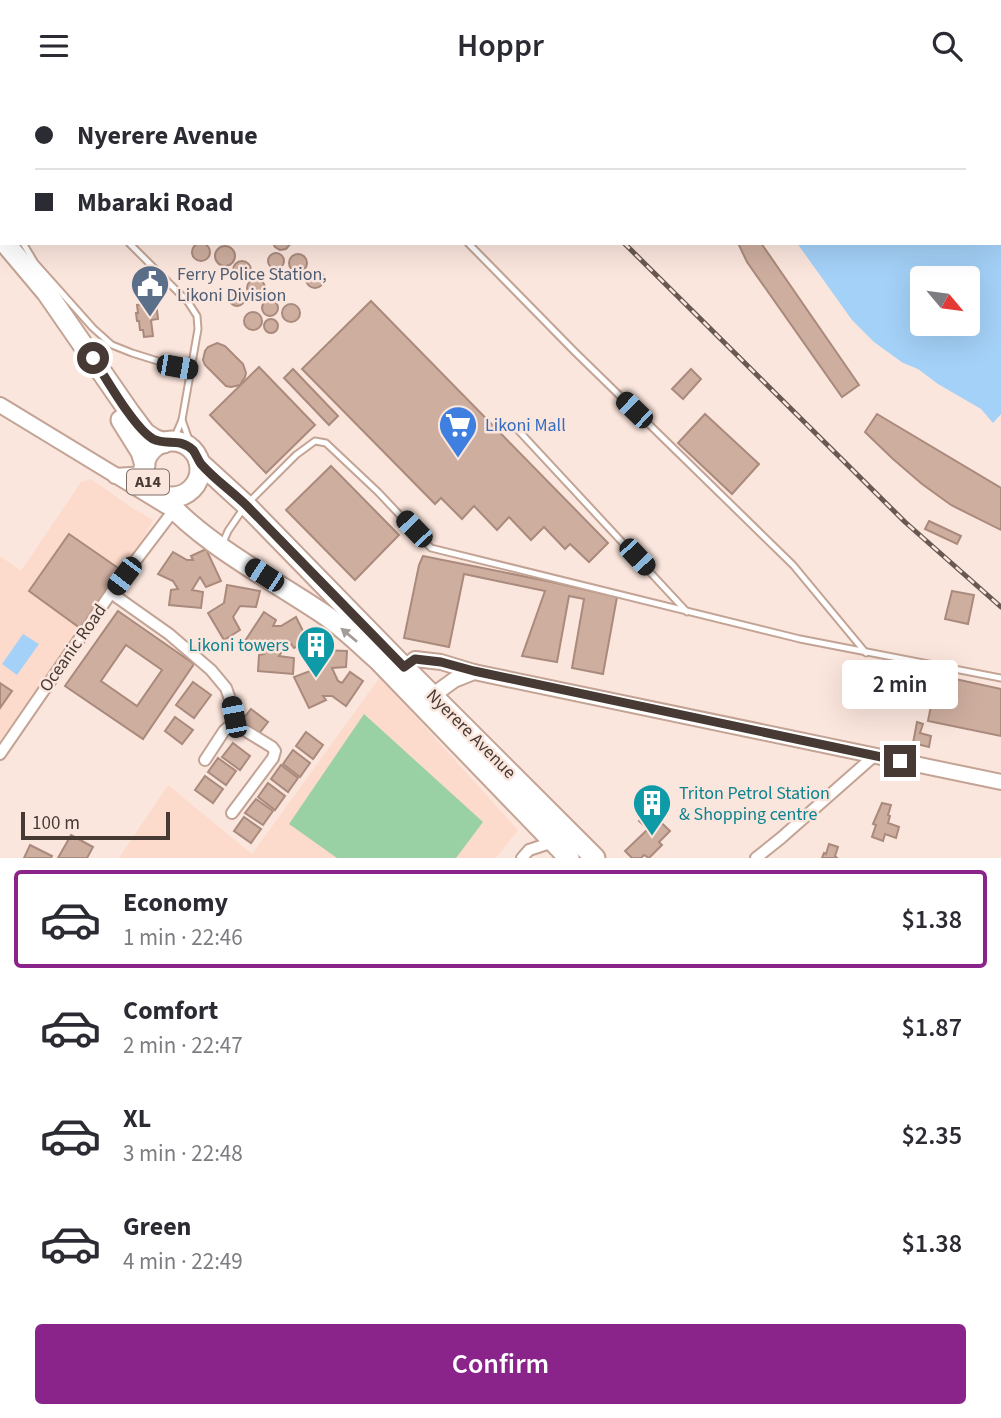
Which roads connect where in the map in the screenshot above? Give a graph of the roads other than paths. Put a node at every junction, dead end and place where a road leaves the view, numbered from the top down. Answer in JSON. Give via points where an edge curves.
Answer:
{"nodes":[{"id":1,"x":7,"y":245,"type":"edge"},
{"id":2,"x":24,"y":245,"type":"edge"},
{"id":3,"x":131,"y":245,"type":"edge"},
{"id":4,"x":470,"y":245,"type":"edge"},
{"id":5,"x":0,"y":259,"type":"edge"},
{"id":6,"x":191,"y":369,"type":"junction"},
{"id":7,"x":0,"y":405,"type":"edge"},
{"id":8,"x":182,"y":420,"type":"junction"},
{"id":9,"x":518,"y":430,"type":"dead end"},
{"id":10,"x":169,"y":442,"type":"junction"},
{"id":11,"x":196,"y":456,"type":"junction"},
{"id":12,"x":145,"y":470,"type":"junction"},
{"id":13,"x":114,"y":476,"type":"junction"},
{"id":14,"x":160,"y":495,"type":"junction"},
{"id":15,"x":246,"y":505,"type":"junction"},
{"id":16,"x":174,"y":510,"type":"junction"},
{"id":17,"x":221,"y":547,"type":"junction"},
{"id":18,"x":111,"y":593,"type":"junction"},
{"id":19,"x":687,"y":612,"type":"junction"},
{"id":20,"x":866,"y":653,"type":"junction"},
{"id":21,"x":474,"y":671,"type":"junction"},
{"id":22,"x":399,"y":672,"type":"junction"},
{"id":23,"x":1001,"y":678,"type":"edge"},
{"id":24,"x":427,"y":700,"type":"junction"},
{"id":25,"x":234,"y":722,"type":"junction"},
{"id":26,"x":0,"y":754,"type":"edge"},
{"id":27,"x":874,"y":756,"type":"junction"},
{"id":28,"x":205,"y":760,"type":"dead end"},
{"id":29,"x":1001,"y":782,"type":"edge"},
{"id":30,"x":232,"y":813,"type":"dead end"},
{"id":31,"x":543,"y":818,"type":"junction"},
{"id":32,"x":561,"y":836,"type":"junction"},
{"id":33,"x":526,"y":854,"type":"edge"},
{"id":34,"x":569,"y":858,"type":"edge"},
{"id":35,"x":595,"y":858,"type":"edge"},
{"id":36,"x":756,"y":858,"type":"edge"}],
"edges":[{"from":1,"to":10,"type":"highway","via":[[47,293],[145,433]]},
{"from":2,"to":6,"type":"lane","via":[[35,263],[112,345]]},
{"from":3,"to":6,"type":"lane","via":[[197,316]]},
{"from":4,"to":20,"type":"lane","via":[[793,565]]},
{"from":5,"to":12,"type":"highway","via":[[58,327],[141,452]]},
{"from":6,"to":8,"type":"lane"},
{"from":7,"to":13,"type":"main road"},
{"from":8,"to":10,"type":"lane"},
{"from":8,"to":11,"type":"lane"},
{"from":9,"to":19,"type":"lane"},
{"from":10,"to":11,"type":"highway","via":[[184,444]]},
{"from":10,"to":12,"type":"highway","number":"A14","via":[[151,451]]},
{"from":11,"to":14,"type":"highway","number":"A14","via":[[200,471],[193,487],[178,496]]},
{"from":11,"to":15,"type":"highway","name":"Nyerere Avenue"},
{"from":12,"to":13,"type":"main road"},
{"from":12,"to":14,"type":"highway","number":"A14","via":[[148,483]]},
{"from":13,"to":16,"type":"main road"},
{"from":14,"to":16,"type":"highway","name":"Nyerere Avenue"},
{"from":15,"to":17,"type":"lane"},
{"from":15,"to":19,"type":"lane","via":[[296,455],[315,441],[326,443],[431,548]]},
{"from":15,"to":22,"type":"highway","name":"Nyerere Avenue"},
{"from":16,"to":17,"type":"highway","name":"Nyerere Avenue"},
{"from":16,"to":18,"type":"street","name":"Oceanic Road"},
{"from":22,"to":17,"type":"highway","name":"Nyerere Avenue","one_way":true,"via":[[328,617]]},
{"from":18,"to":25,"type":"street","via":[[211,670],[226,688]]},
{"from":18,"to":26,"type":"street","name":"Oceanic Road"},
{"from":19,"to":20,"type":"lane"},
{"from":20,"to":23,"type":"lane"},
{"from":21,"to":22,"type":"main road","via":[[415,659]]},
{"from":21,"to":24,"type":"main road"},
{"from":21,"to":27,"type":"main road"},
{"from":22,"to":24,"type":"highway","name":"Nyerere Avenue"},
{"from":24,"to":31,"type":"highway","name":"Nyerere Avenue"},
{"from":25,"to":28,"type":"street"},
{"from":25,"to":30,"type":"street","via":[[275,751]]},
{"from":27,"to":29,"type":"main road"},
{"from":27,"to":36,"type":"street"},
{"from":31,"to":32,"type":"highway","name":"Nyerere Avenue"},
{"from":31,"to":33,"type":"street"},
{"from":32,"to":33,"type":"street"},
{"from":32,"to":34,"type":"highway","name":"Nyerere Avenue"},
{"from":32,"to":35,"type":"highway","name":"Nyerere Avenue"}]}
